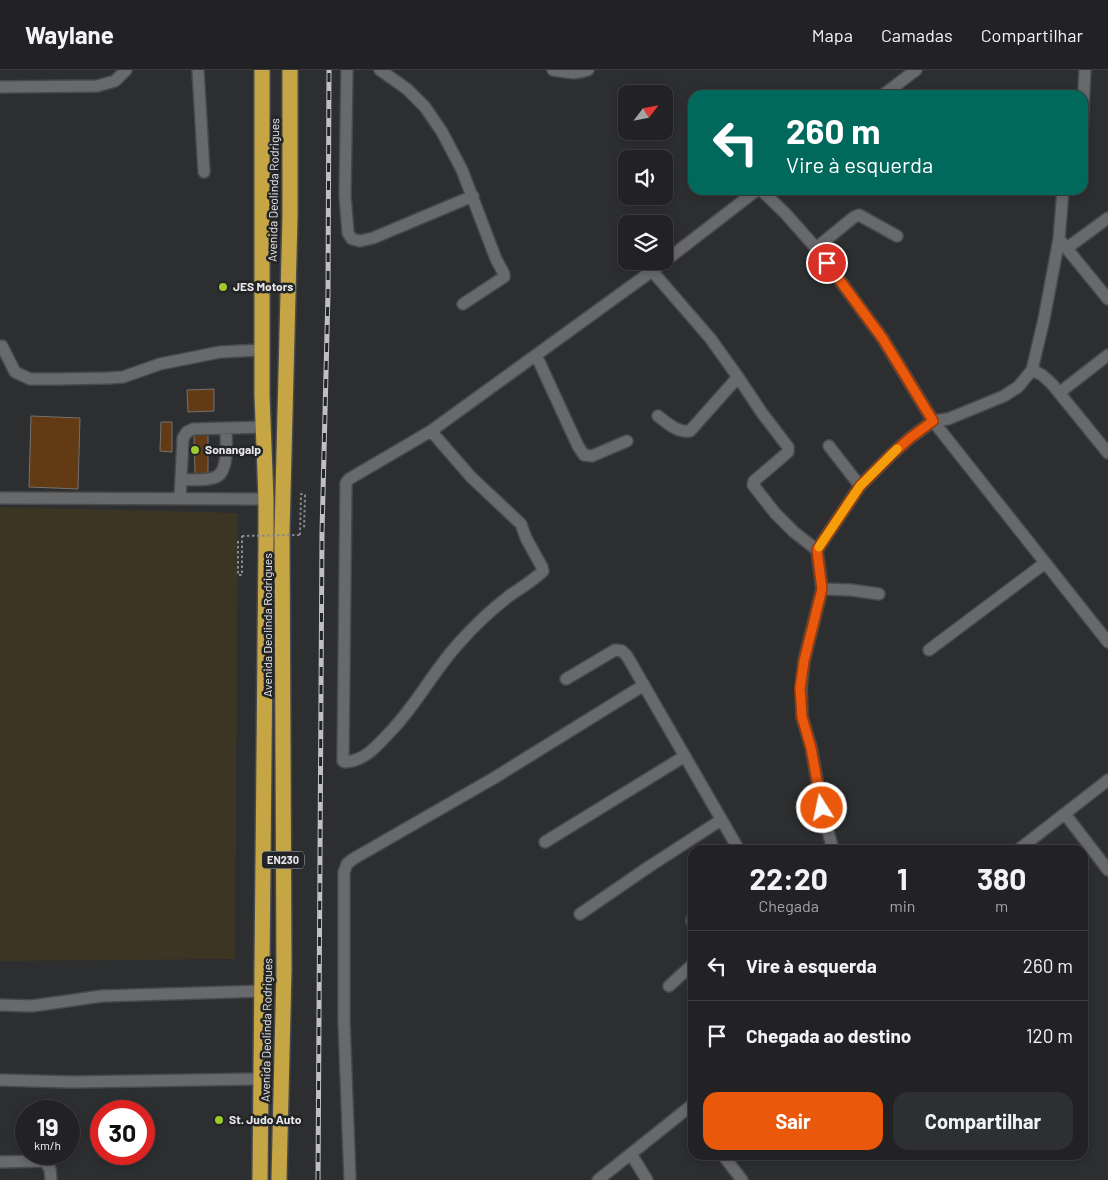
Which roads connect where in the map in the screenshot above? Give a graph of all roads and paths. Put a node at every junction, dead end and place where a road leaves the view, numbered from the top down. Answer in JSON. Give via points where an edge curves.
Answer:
{"nodes":[{"id":1,"x":126,"y":70,"type":"edge"},
{"id":2,"x":198,"y":70,"type":"edge"},
{"id":3,"x":262,"y":70,"type":"edge"},
{"id":4,"x":290,"y":70,"type":"edge"},
{"id":5,"x":348,"y":70,"type":"edge"},
{"id":6,"x":380,"y":70,"type":"edge"},
{"id":7,"x":553,"y":70,"type":"edge"},
{"id":8,"x":588,"y":70,"type":"edge"},
{"id":9,"x":916,"y":70,"type":"edge"},
{"id":10,"x":1085,"y":70,"type":"edge"},
{"id":11,"x":0,"y":87,"type":"edge"},
{"id":12,"x":890,"y":90,"type":"edge"},
{"id":13,"x":1084,"y":90,"type":"edge"},
{"id":14,"x":204,"y":172,"type":"dead end"},
{"id":15,"x":752,"y":195,"type":"edge"},
{"id":16,"x":765,"y":195,"type":"edge"},
{"id":17,"x":1063,"y":195,"type":"edge"},
{"id":18,"x":473,"y":196,"type":"junction"},
{"id":19,"x":1108,"y":218,"type":"edge"},
{"id":20,"x":897,"y":236,"type":"dead end"},
{"id":21,"x":1059,"y":239,"type":"junction"},
{"id":22,"x":816,"y":248,"type":"junction"},
{"id":23,"x":1067,"y":248,"type":"junction"},
{"id":24,"x":652,"y":272,"type":"junction"},
{"id":25,"x":1108,"y":299,"type":"edge"},
{"id":26,"x":463,"y":304,"type":"dead end"},
{"id":27,"x":2,"y":346,"type":"dead end"},
{"id":28,"x":263,"y":350,"type":"junction"},
{"id":29,"x":536,"y":355,"type":"junction"},
{"id":30,"x":1108,"y":355,"type":"edge"},
{"id":31,"x":1032,"y":370,"type":"junction"},
{"id":32,"x":738,"y":377,"type":"junction"},
{"id":33,"x":1059,"y":393,"type":"junction"},
{"id":34,"x":658,"y":416,"type":"dead end"},
{"id":35,"x":933,"y":421,"type":"junction"},
{"id":36,"x":263,"y":427,"type":"junction"},
{"id":37,"x":226,"y":428,"type":"junction"},
{"id":38,"x":431,"y":431,"type":"junction"},
{"id":39,"x":627,"y":441,"type":"dead end"},
{"id":40,"x":829,"y":446,"type":"dead end"},
{"id":41,"x":1106,"y":447,"type":"edge"},
{"id":42,"x":181,"y":480,"type":"junction"},
{"id":43,"x":860,"y":486,"type":"junction"},
{"id":44,"x":0,"y":498,"type":"edge"},
{"id":45,"x":180,"y":499,"type":"junction"},
{"id":46,"x":266,"y":499,"type":"junction"},
{"id":47,"x":304,"y":529,"type":"dead end"},
{"id":48,"x":238,"y":541,"type":"dead end"},
{"id":49,"x":817,"y":550,"type":"junction"},
{"id":50,"x":1045,"y":563,"type":"junction"},
{"id":51,"x":822,"y":589,"type":"junction"},
{"id":52,"x":880,"y":594,"type":"dead end"},
{"id":53,"x":1108,"y":642,"type":"edge"},
{"id":54,"x":929,"y":650,"type":"dead end"},
{"id":55,"x":566,"y":679,"type":"dead end"},
{"id":56,"x":644,"y":685,"type":"junction"},
{"id":57,"x":685,"y":756,"type":"junction"},
{"id":58,"x":1108,"y":780,"type":"edge"},
{"id":59,"x":1065,"y":814,"type":"junction"},
{"id":60,"x":721,"y":820,"type":"junction"},
{"id":61,"x":545,"y":842,"type":"dead end"},
{"id":62,"x":736,"y":845,"type":"edge"},
{"id":63,"x":831,"y":845,"type":"edge"},
{"id":64,"x":1025,"y":845,"type":"edge"},
{"id":65,"x":1108,"y":870,"type":"edge"},
{"id":66,"x":580,"y":914,"type":"dead end"},
{"id":67,"x":688,"y":969,"type":"edge"},
{"id":68,"x":669,"y":986,"type":"dead end"},
{"id":69,"x":261,"y":991,"type":"junction"},
{"id":70,"x":0,"y":1005,"type":"edge"},
{"id":71,"x":260,"y":1079,"type":"junction"},
{"id":72,"x":0,"y":1080,"type":"edge"},
{"id":73,"x":688,"y":1112,"type":"edge"},
{"id":74,"x":631,"y":1154,"type":"junction"},
{"id":75,"x":727,"y":1160,"type":"edge"},
{"id":76,"x":0,"y":1162,"type":"edge"},
{"id":77,"x":51,"y":1180,"type":"edge"},
{"id":78,"x":58,"y":1180,"type":"edge"},
{"id":79,"x":260,"y":1180,"type":"edge"},
{"id":80,"x":279,"y":1180,"type":"edge"},
{"id":81,"x":350,"y":1180,"type":"edge"},
{"id":82,"x":598,"y":1180,"type":"edge"},
{"id":83,"x":647,"y":1180,"type":"edge"},
{"id":84,"x":742,"y":1180,"type":"edge"}],
"edges":[{"from":1,"to":11,"type":"street","via":[[115,81],[98,86]]},
{"from":2,"to":14,"type":"street"},
{"from":3,"to":28,"type":"highway","name":"Avenida Deolinda Rodrigues","number":"EN230"},
{"from":4,"to":80,"type":"highway","name":"Avenida Deolinda Rodrigues","number":"EN230","via":[[290,216],[282,532],[284,969]]},
{"from":5,"to":18,"type":"street","via":[[345,195],[348,233],[352,239],[373,238]]},
{"from":6,"to":18,"type":"street","via":[[425,107],[442,132]]},
{"from":7,"to":8,"type":"street","via":[[571,73]]},
{"from":9,"to":12,"type":"street"},
{"from":10,"to":13,"type":"street"},
{"from":15,"to":24,"type":"street"},
{"from":16,"to":22,"type":"street"},
{"from":17,"to":21,"type":"street"},
{"from":18,"to":26,"type":"street","via":[[504,277]]},
{"from":19,"to":23,"type":"street"},
{"from":20,"to":22,"type":"street","via":[[860,215]]},
{"from":21,"to":23,"type":"street"},
{"from":21,"to":31,"type":"street"},
{"from":22,"to":35,"type":"street","via":[[883,339]]},
{"from":23,"to":25,"type":"street"},
{"from":24,"to":29,"type":"street"},
{"from":24,"to":32,"type":"street","via":[[710,338]]},
{"from":27,"to":28,"type":"street","via":[[15,372],[30,379],[108,378],[220,352]]},
{"from":28,"to":36,"type":"highway","name":"Avenida Deolinda Rodrigues","number":"EN230"},
{"from":29,"to":38,"type":"street"},
{"from":29,"to":39,"type":"street","via":[[584,455],[592,456]]},
{"from":30,"to":33,"type":"street"},
{"from":31,"to":33,"type":"street","via":[[1042,375]]},
{"from":31,"to":35,"type":"street","via":[[1018,387],[1004,396],[948,419]]},
{"from":32,"to":34,"type":"street","via":[[690,431],[669,425]]},
{"from":32,"to":49,"type":"street","via":[[788,447],[788,452],[754,482],[754,488],[794,532]]},
{"from":33,"to":41,"type":"street"},
{"from":35,"to":43,"type":"street","via":[[892,454]]},
{"from":35,"to":50,"type":"street"},
{"from":36,"to":37,"type":"street"},
{"from":36,"to":46,"type":"highway","name":"Avenida Deolinda Rodrigues","number":"EN230"},
{"from":37,"to":42,"type":"street","via":[[225,467],[220,475]]},
{"from":37,"to":42,"type":"street","via":[[187,432],[183,438]]},
{"from":38,"to":38,"type":"street","via":[[471,477],[521,524],[543,571],[508,597],[457,645],[401,720],[370,753],[345,762],[346,483]]},
{"from":40,"to":43,"type":"street"},
{"from":42,"to":45,"type":"street"},
{"from":43,"to":49,"type":"street"},
{"from":44,"to":45,"type":"street"},
{"from":45,"to":46,"type":"street"},
{"from":46,"to":69,"type":"highway","name":"Avenida Deolinda Rodrigues","number":"EN230"},
{"from":47,"to":48,"type":"path","bridge":true,"via":[[304,495],[301,494],[300,535],[242,536],[242,575],[238,575]]},
{"from":49,"to":51,"type":"street"},
{"from":50,"to":53,"type":"street"},
{"from":50,"to":54,"type":"street"},
{"from":51,"to":52,"type":"street"},
{"from":51,"to":63,"type":"street","via":[[800,688],[802,717]]},
{"from":55,"to":56,"type":"street","via":[[615,650],[627,656]]},
{"from":56,"to":57,"type":"street"},
{"from":56,"to":81,"type":"street","via":[[347,864],[344,872],[344,1013]]},
{"from":57,"to":60,"type":"street"},
{"from":57,"to":61,"type":"street"},
{"from":58,"to":59,"type":"street"},
{"from":59,"to":64,"type":"street"},
{"from":59,"to":65,"type":"street"},
{"from":60,"to":62,"type":"street"},
{"from":60,"to":66,"type":"street"},
{"from":67,"to":68,"type":"street"},
{"from":69,"to":70,"type":"street","via":[[102,996],[32,1006]]},
{"from":69,"to":71,"type":"highway","name":"Avenida Deolinda Rodrigues","number":"EN230"},
{"from":71,"to":72,"type":"street"},
{"from":71,"to":79,"type":"highway","name":"Avenida Deolinda Rodrigues","number":"EN230"},
{"from":73,"to":74,"type":"street"},
{"from":74,"to":82,"type":"street"},
{"from":74,"to":83,"type":"street"},
{"from":75,"to":84,"type":"street"},
{"from":76,"to":77,"type":"street","via":[[41,1161],[50,1169]]},
{"from":77,"to":78,"type":"street"}]}
